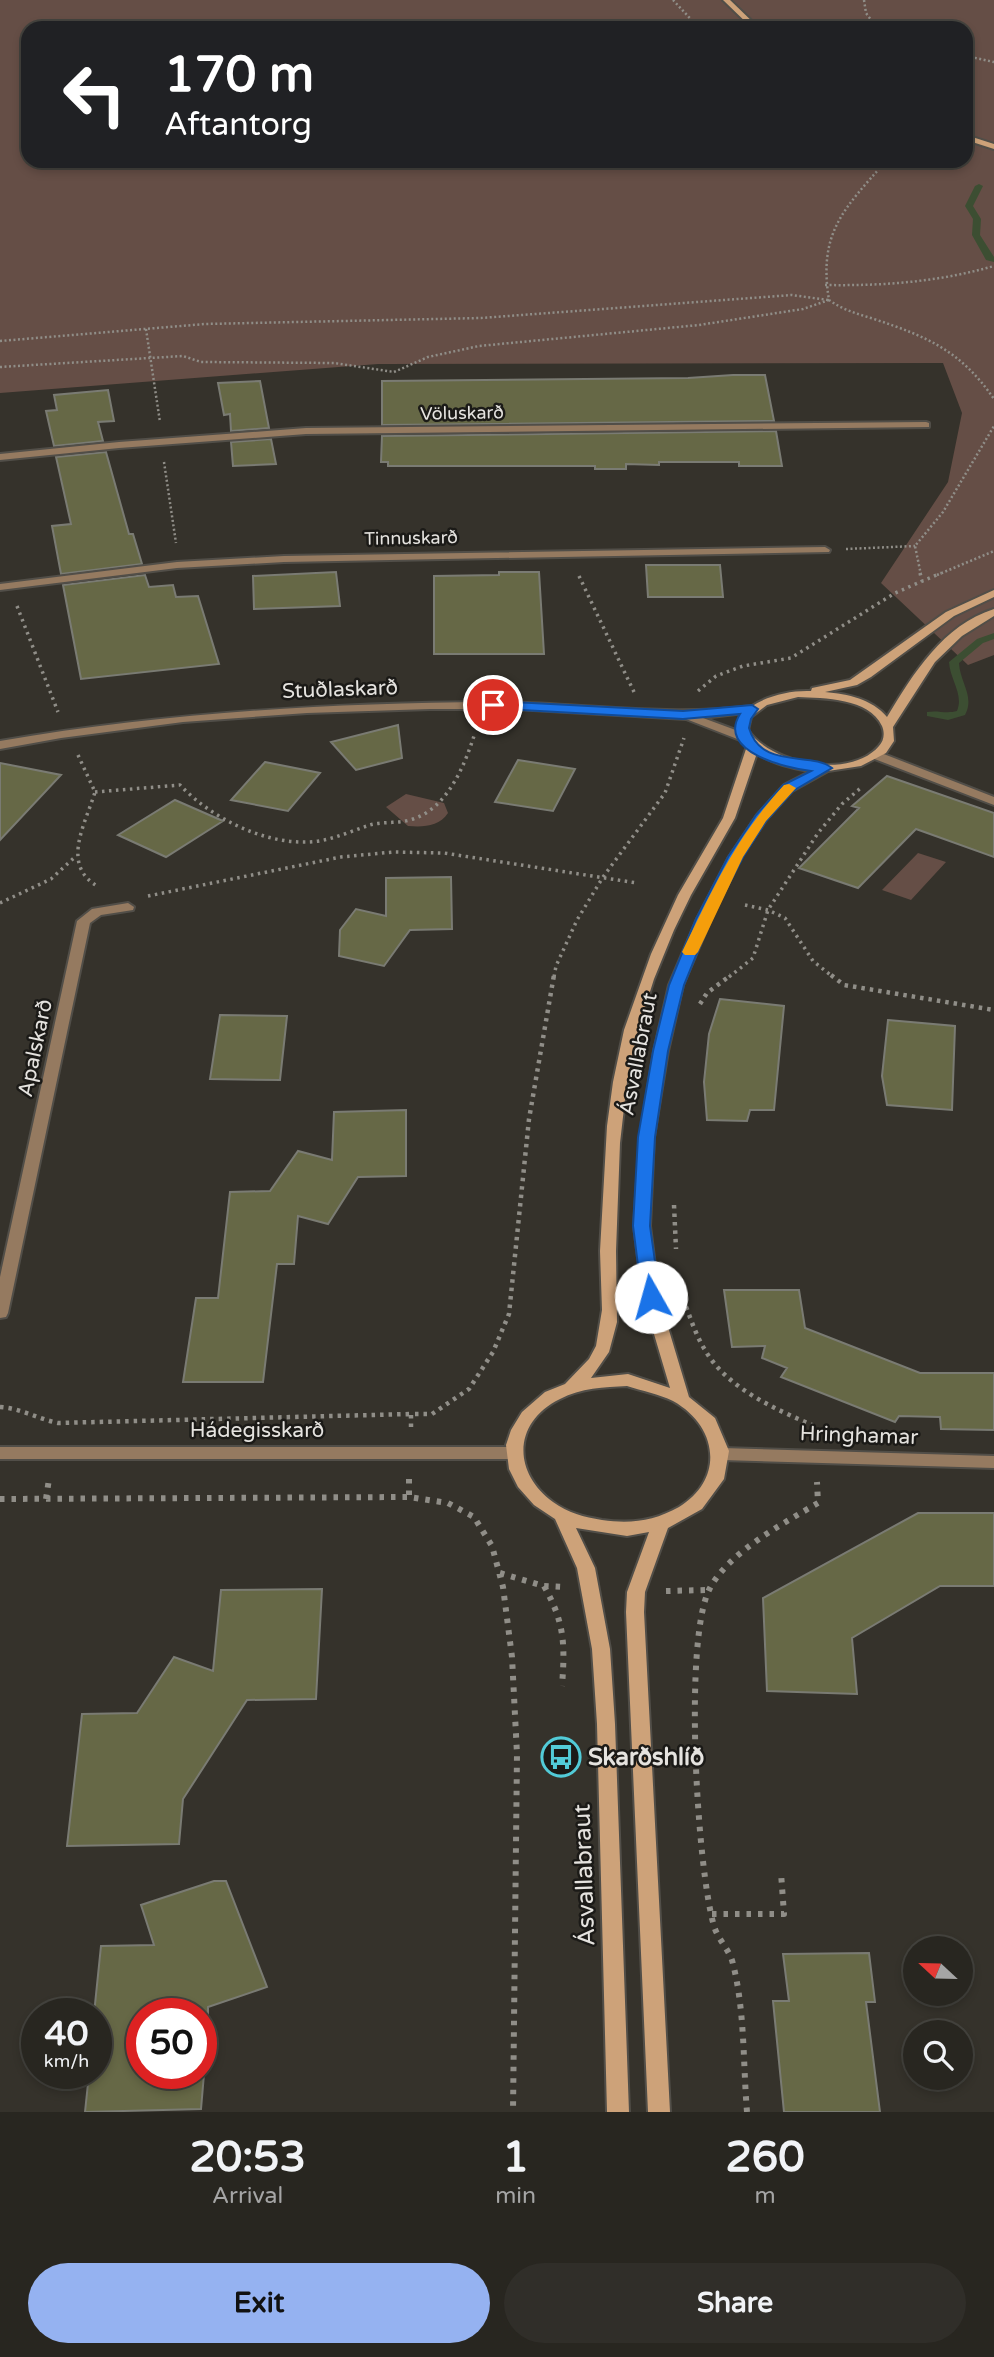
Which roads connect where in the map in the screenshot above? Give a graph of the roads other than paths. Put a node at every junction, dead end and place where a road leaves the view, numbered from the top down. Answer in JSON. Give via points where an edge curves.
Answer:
{"nodes":[{"id":1,"x":726,"y":0,"type":"edge"},
{"id":2,"x":748,"y":21,"type":"edge"},
{"id":3,"x":973,"y":140,"type":"edge"},
{"id":4,"x":992,"y":148,"type":"edge"},
{"id":5,"x":926,"y":425,"type":"dead end"},
{"id":6,"x":0,"y":457,"type":"edge"},
{"id":7,"x":825,"y":551,"type":"road end"},
{"id":8,"x":0,"y":587,"type":"edge"},
{"id":9,"x":994,"y":593,"type":"edge"},
{"id":10,"x":994,"y":611,"type":"edge"},
{"id":11,"x":798,"y":694,"type":"junction"},
{"id":12,"x":752,"y":709,"type":"junction"},
{"id":13,"x":683,"y":715,"type":"junction"},
{"id":14,"x":888,"y":726,"type":"junction"},
{"id":15,"x":749,"y":743,"type":"junction"},
{"id":16,"x":0,"y":745,"type":"edge"},
{"id":17,"x":876,"y":755,"type":"junction"},
{"id":18,"x":825,"y":768,"type":"junction"},
{"id":19,"x":994,"y":801,"type":"edge"},
{"id":20,"x":128,"y":907,"type":"dead end"},
{"id":21,"x":0,"y":1313,"type":"edge"},
{"id":22,"x":571,"y":1387,"type":"junction"},
{"id":23,"x":681,"y":1397,"type":"junction"},
{"id":24,"x":0,"y":1453,"type":"edge"},
{"id":25,"x":514,"y":1453,"type":"junction"},
{"id":26,"x":722,"y":1454,"type":"junction"},
{"id":27,"x":994,"y":1462,"type":"edge"},
{"id":28,"x":563,"y":1517,"type":"junction"},
{"id":29,"x":662,"y":1523,"type":"junction"},
{"id":30,"x":618,"y":2112,"type":"edge"},
{"id":31,"x":659,"y":2112,"type":"edge"}],
"edges":[{"from":1,"to":2,"type":"main road"},
{"from":3,"to":4,"type":"main road"},
{"from":5,"to":6,"type":"street","name":"Völuskarð","via":[[306,431]]},
{"from":7,"to":8,"type":"street","name":"Tinnuskarð","via":[[284,559],[177,565]]},
{"from":9,"to":11,"type":"main road","via":[[950,614],[853,682]]},
{"from":10,"to":14,"type":"main road","via":[[942,644],[918,674]]},
{"from":11,"to":12,"type":"main road"},
{"from":11,"to":14,"type":"main road","via":[[846,698],[866,706]]},
{"from":12,"to":13,"type":"street","name":"Stuðlaskarð"},
{"from":12,"to":15,"type":"main road","name":"Ásvallabraut","via":[[742,728]]},
{"from":13,"to":15,"type":"street","name":"Stuðlaskarð"},
{"from":13,"to":16,"type":"street","name":"Stuðlaskarð","via":[[493,705],[373,706],[250,712]]},
{"from":14,"to":17,"type":"main road","via":[[890,737]]},
{"from":15,"to":18,"type":"main road","via":[[784,763]]},
{"from":15,"to":22,"type":"main road","name":"Ásvallabraut","via":[[741,791],[679,906],[652,966],[630,1034],[611,1159],[611,1308],[604,1346],[589,1371]]},
{"from":17,"to":18,"type":"main road","via":[[863,762]]},
{"from":17,"to":19,"type":"street"},
{"from":18,"to":23,"type":"main road","name":"Ásvallabraut","via":[[788,788],[761,818],[736,857],[676,985],[660,1051],[647,1137],[642,1226],[651,1297]]},
{"from":20,"to":21,"type":"street","name":"Apalskarð","via":[[97,912],[84,921]]},
{"from":22,"to":23,"type":"main road","via":[[628,1380]]},
{"from":22,"to":25,"type":"main road","via":[[529,1413],[517,1432]]},
{"from":23,"to":26,"type":"main road","via":[[703,1413],[716,1432]]},
{"from":24,"to":25,"type":"street","name":"Hádegisskarð"},
{"from":25,"to":28,"type":"main road","via":[[520,1478],[537,1499]]},
{"from":26,"to":27,"type":"street","name":"Hringhamar"},
{"from":26,"to":29,"type":"main road","via":[[719,1475],[707,1495],[687,1512]]},
{"from":28,"to":29,"type":"main road","via":[[594,1527],[629,1529]]},
{"from":28,"to":30,"type":"main road","name":"Ásvallabraut","via":[[586,1568],[601,1649]]},
{"from":29,"to":31,"type":"main road","via":[[636,1592]]}]}
